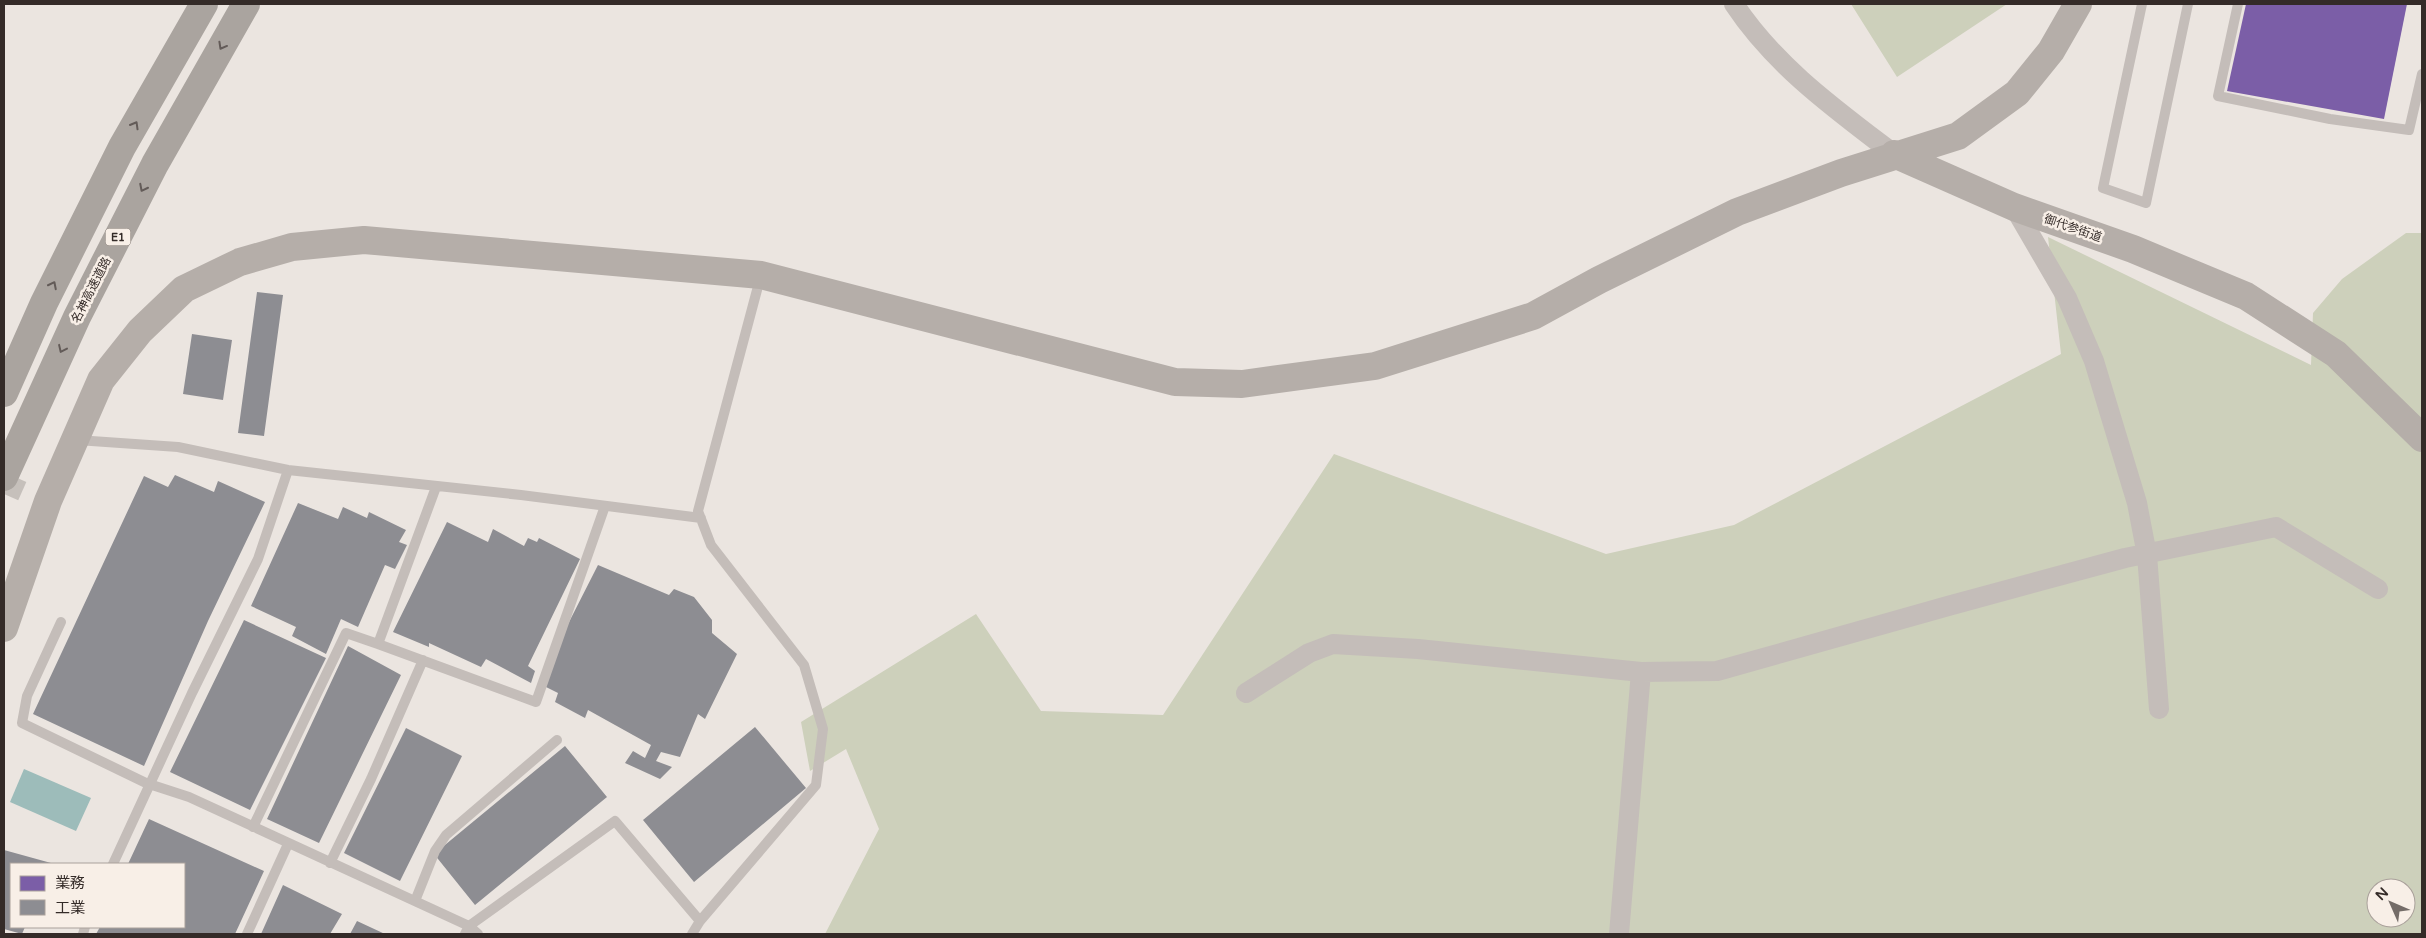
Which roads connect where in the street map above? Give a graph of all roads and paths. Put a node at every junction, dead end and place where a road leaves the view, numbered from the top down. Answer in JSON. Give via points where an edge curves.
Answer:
{"nodes":[{"id":1,"x":204,"y":4,"type":"edge"},
{"id":2,"x":246,"y":4,"type":"edge"},
{"id":3,"x":1734,"y":4,"type":"edge"},
{"id":4,"x":2078,"y":4,"type":"edge"},
{"id":5,"x":2142,"y":4,"type":"edge"},
{"id":6,"x":2188,"y":4,"type":"edge"},
{"id":7,"x":2238,"y":4,"type":"edge"},
{"id":8,"x":2422,"y":74,"type":"edge"},
{"id":9,"x":1894,"y":154,"type":"junction"},
{"id":10,"x":2014,"y":207,"type":"junction"},
{"id":11,"x":761,"y":274,"type":"junction"},
{"id":12,"x":4,"y":393,"type":"edge"},
{"id":13,"x":2422,"y":438,"type":"edge"},
{"id":14,"x":75,"y":440,"type":"junction"},
{"id":15,"x":288,"y":470,"type":"junction"},
{"id":16,"x":4,"y":477,"type":"edge"},
{"id":17,"x":436,"y":487,"type":"junction"},
{"id":18,"x":605,"y":506,"type":"junction"},
{"id":19,"x":701,"y":518,"type":"junction"},
{"id":20,"x":2147,"y":555,"type":"junction"},
{"id":21,"x":2378,"y":589,"type":"dead end"},
{"id":22,"x":61,"y":622,"type":"dead end"},
{"id":23,"x":4,"y":628,"type":"edge"},
{"id":24,"x":378,"y":644,"type":"junction"},
{"id":25,"x":423,"y":660,"type":"junction"},
{"id":26,"x":1641,"y":672,"type":"junction"},
{"id":27,"x":1246,"y":693,"type":"dead end"},
{"id":28,"x":2159,"y":709,"type":"dead end"},
{"id":29,"x":557,"y":740,"type":"dead end"},
{"id":30,"x":151,"y":784,"type":"junction"},
{"id":31,"x":253,"y":827,"type":"junction"},
{"id":32,"x":288,"y":844,"type":"junction"},
{"id":33,"x":113,"y":863,"type":"edge"},
{"id":34,"x":330,"y":863,"type":"junction"},
{"id":35,"x":415,"y":901,"type":"junction"},
{"id":36,"x":700,"y":922,"type":"junction"},
{"id":37,"x":467,"y":930,"type":"edge"},
{"id":38,"x":247,"y":934,"type":"edge"},
{"id":39,"x":478,"y":934,"type":"edge"},
{"id":40,"x":692,"y":934,"type":"edge"},
{"id":41,"x":1619,"y":934,"type":"edge"}],
"edges":[{"from":12,"to":1,"type":"highway","one_way":true,"via":[[44,303],[122,147]]},
{"from":2,"to":16,"type":"highway","name":"名神高速道路","number":"E1","one_way":true,"via":[[155,164],[77,317]]},
{"from":3,"to":9,"type":"street","name":"御代参街道","via":[[1765,45],[1812,91]]},
{"from":4,"to":9,"type":"street","via":[[2051,51],[2017,93],[1958,136]]},
{"from":5,"to":6,"type":"lane","via":[[2103,188],[2146,203]]},
{"from":7,"to":8,"type":"lane","via":[[2218,96],[2330,119],[2409,130]]},
{"from":9,"to":10,"type":"street","name":"御代参街道"},
{"from":9,"to":11,"type":"street","via":[[1736,212],[1533,316],[1375,366],[1242,384],[1174,382]]},
{"from":10,"to":13,"type":"street","name":"御代参街道","via":[[2133,249],[2246,296],[2336,354]]},
{"from":10,"to":20,"type":"street","via":[[2067,298],[2094,361],[2137,503]]},
{"from":11,"to":14,"type":"street","via":[[364,240],[292,247],[240,262],[184,289],[140,331],[101,380]]},
{"from":11,"to":19,"type":"lane","via":[[698,511]]},
{"from":14,"to":15,"type":"lane","via":[[178,447]]},
{"from":14,"to":23,"type":"street","via":[[39,498]]},
{"from":15,"to":17,"type":"lane"},
{"from":15,"to":30,"type":"lane","via":[[258,559]]},
{"from":17,"to":18,"type":"lane"},
{"from":17,"to":24,"type":"lane"},
{"from":18,"to":19,"type":"lane"},
{"from":18,"to":25,"type":"lane","via":[[536,702]]},
{"from":19,"to":36,"type":"lane","via":[[711,545],[804,665],[823,729],[816,785]]},
{"from":20,"to":21,"type":"street","via":[[2276,527]]},
{"from":20,"to":26,"type":"street","via":[[1948,606],[1717,671]]},
{"from":20,"to":28,"type":"street"},
{"from":22,"to":30,"type":"lane","via":[[27,696],[22,722]]},
{"from":24,"to":25,"type":"lane"},
{"from":24,"to":31,"type":"lane","via":[[346,633]]},
{"from":25,"to":34,"type":"lane"},
{"from":26,"to":27,"type":"street","via":[[1418,649],[1333,644],[1308,653]]},
{"from":26,"to":41,"type":"street"},
{"from":29,"to":35,"type":"lane","via":[[446,835],[434,851]]},
{"from":30,"to":31,"type":"lane","via":[[189,797]]},
{"from":30,"to":33,"type":"lane"},
{"from":31,"to":32,"type":"lane"},
{"from":32,"to":34,"type":"lane"},
{"from":32,"to":38,"type":"lane"},
{"from":34,"to":35,"type":"lane"},
{"from":35,"to":37,"type":"lane"},
{"from":36,"to":37,"type":"lane","via":[[615,821]]},
{"from":36,"to":40,"type":"lane"},
{"from":37,"to":39,"type":"lane"}]}
